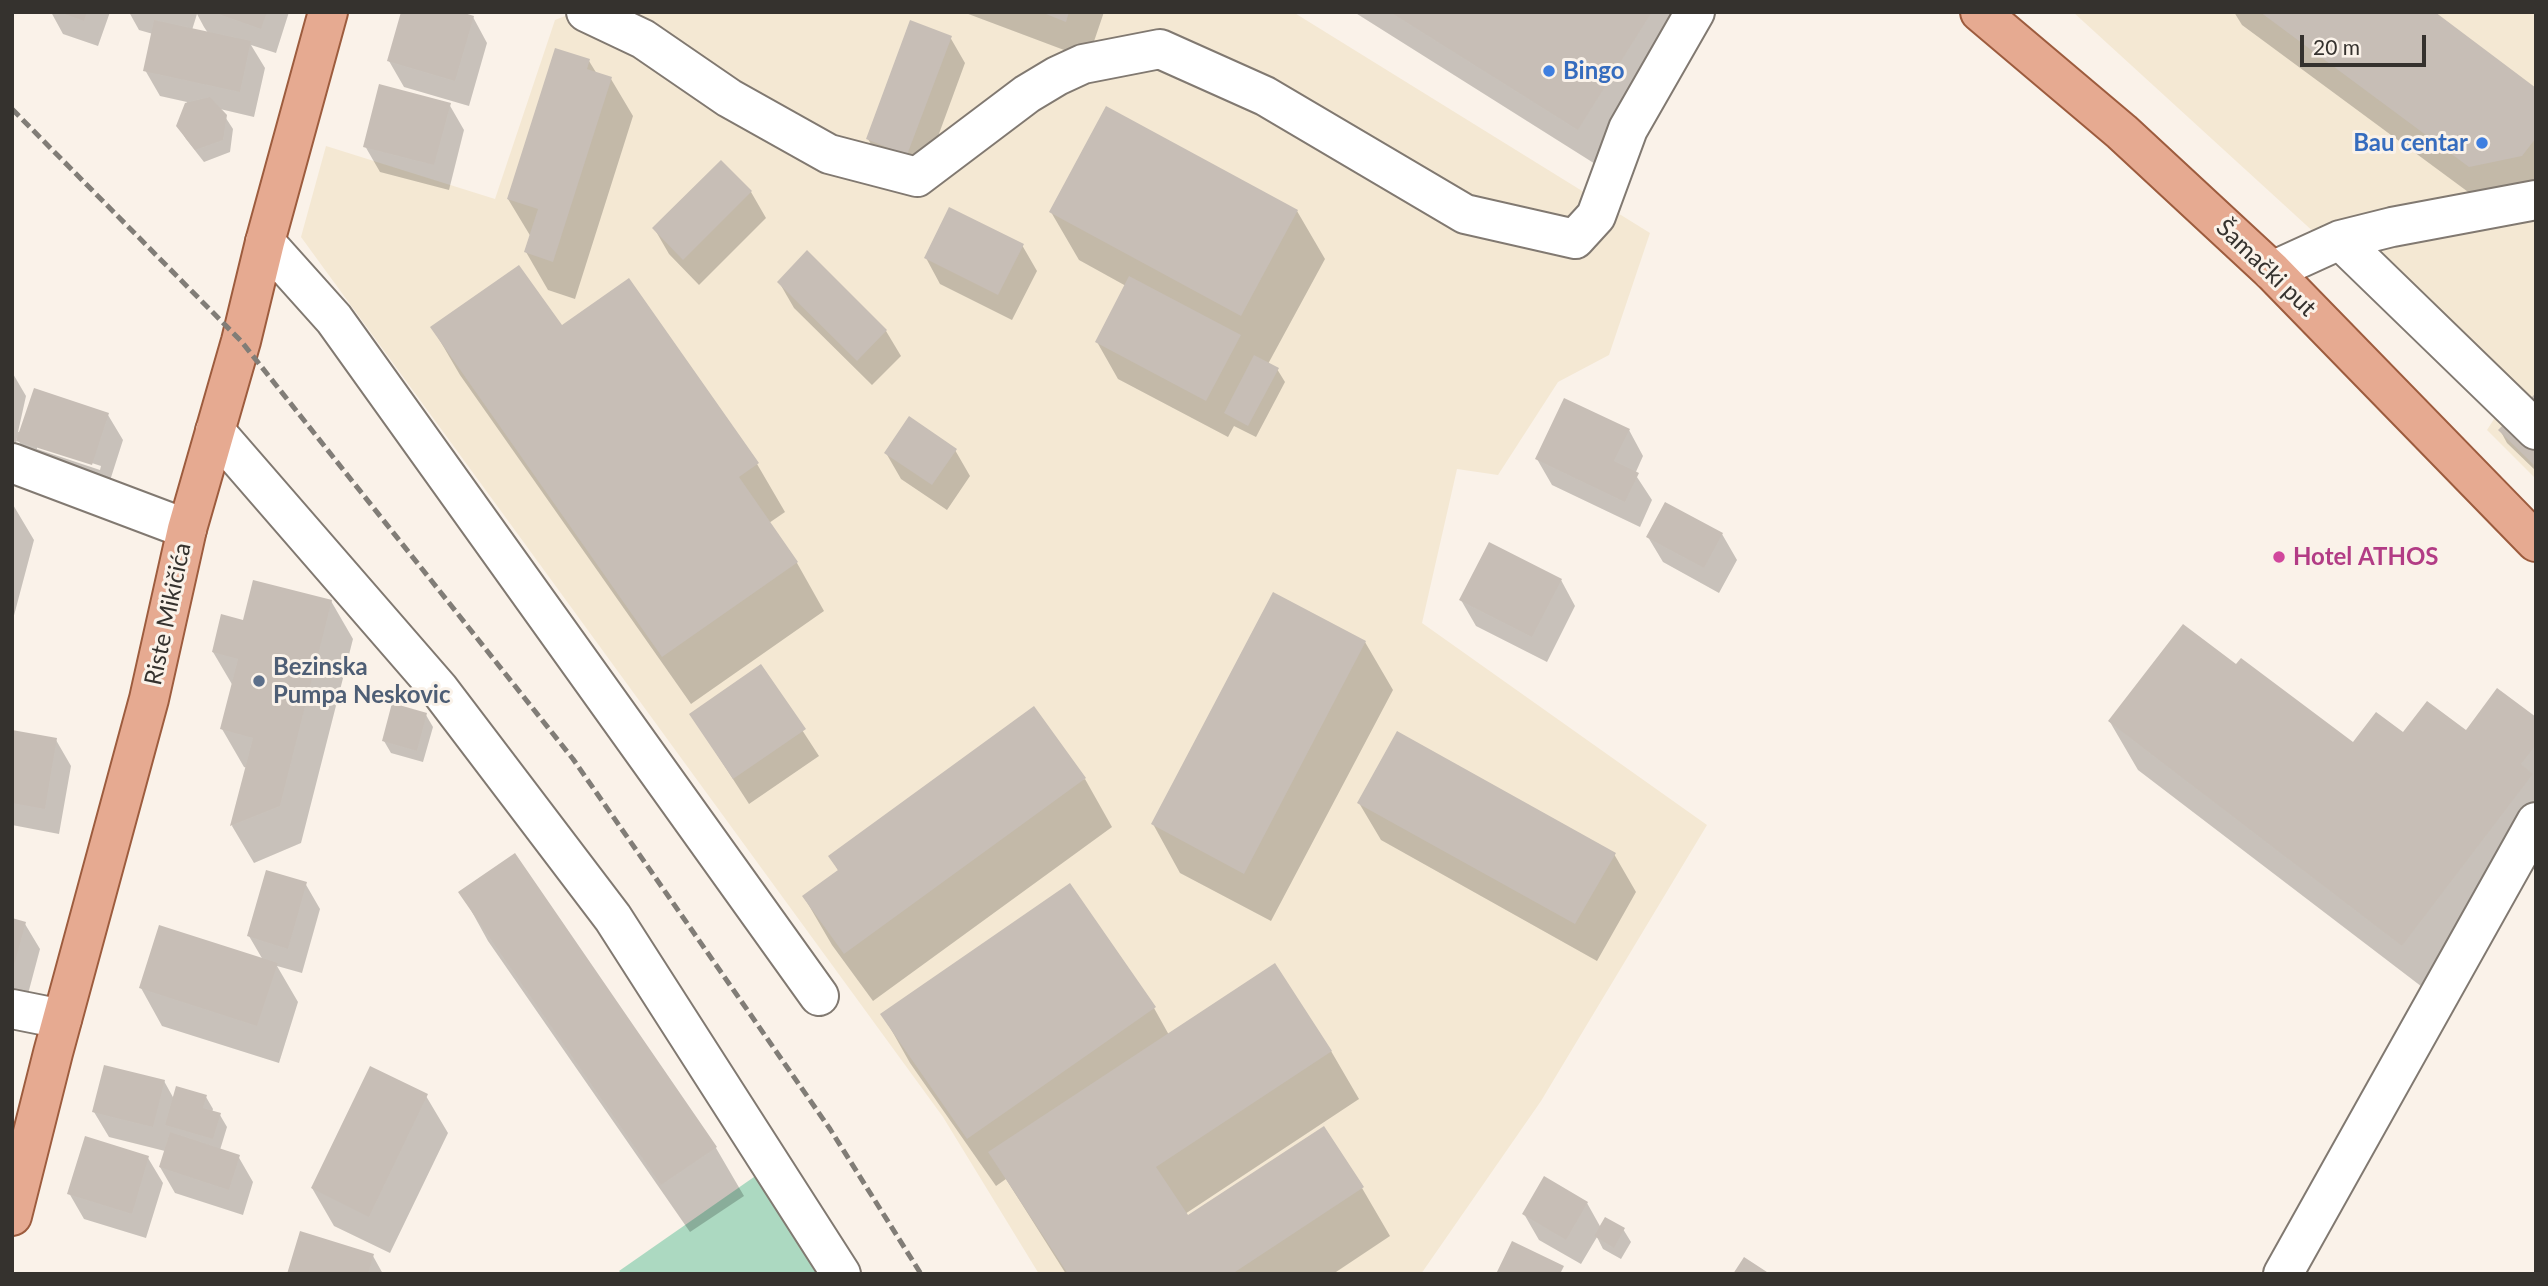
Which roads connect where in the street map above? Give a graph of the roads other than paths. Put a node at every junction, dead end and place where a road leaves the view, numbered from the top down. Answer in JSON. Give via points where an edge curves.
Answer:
{"nodes":[{"id":1,"x":328,"y":12,"type":"edge"},
{"id":2,"x":586,"y":12,"type":"edge"},
{"id":3,"x":1695,"y":12,"type":"edge"},
{"id":4,"x":1980,"y":12,"type":"edge"},
{"id":5,"x":2536,"y":200,"type":"edge"},
{"id":6,"x":2340,"y":240,"type":"junction"},
{"id":7,"x":265,"y":242,"type":"junction"},
{"id":8,"x":2272,"y":271,"type":"junction"},
{"id":9,"x":2536,"y":430,"type":"edge"},
{"id":10,"x":215,"y":431,"type":"junction"},
{"id":11,"x":12,"y":463,"type":"edge"},
{"id":12,"x":187,"y":529,"type":"junction"},
{"id":13,"x":2536,"y":542,"type":"edge"},
{"id":14,"x":2536,"y":822,"type":"edge"},
{"id":15,"x":819,"y":996,"type":"dead end"},
{"id":16,"x":12,"y":1009,"type":"edge"},
{"id":17,"x":62,"y":1019,"type":"junction"},
{"id":18,"x":12,"y":1216,"type":"edge"},
{"id":19,"x":841,"y":1274,"type":"edge"},
{"id":20,"x":2283,"y":1274,"type":"edge"}],
"edges":[{"from":1,"to":7,"type":"main road","name":"Riste Mikičića"},
{"from":2,"to":3,"type":"street","via":[[643,39],[729,98],[829,154],[917,177],[1057,76],[1083,64],[1160,49],[1265,96],[1465,214],[1575,239],[1596,216],[1628,129]]},
{"from":4,"to":8,"type":"main road","name":"Šamački put","via":[[2122,132]]},
{"from":5,"to":6,"type":"street"},
{"from":6,"to":8,"type":"street"},
{"from":6,"to":9,"type":"street"},
{"from":7,"to":10,"type":"main road","name":"Riste Mikičića"},
{"from":7,"to":15,"type":"street","via":[[334,319]]},
{"from":8,"to":13,"type":"main road","name":"Šamački put"},
{"from":10,"to":12,"type":"main road","name":"Riste Mikičića"},
{"from":10,"to":19,"type":"street","via":[[439,689],[613,918]]},
{"from":11,"to":12,"type":"street"},
{"from":12,"to":17,"type":"main road","name":"Riste Mikičića","via":[[149,699]]},
{"from":14,"to":20,"type":"street"},
{"from":16,"to":17,"type":"street"},
{"from":17,"to":18,"type":"main road","name":"Riste Mikičića"}]}
